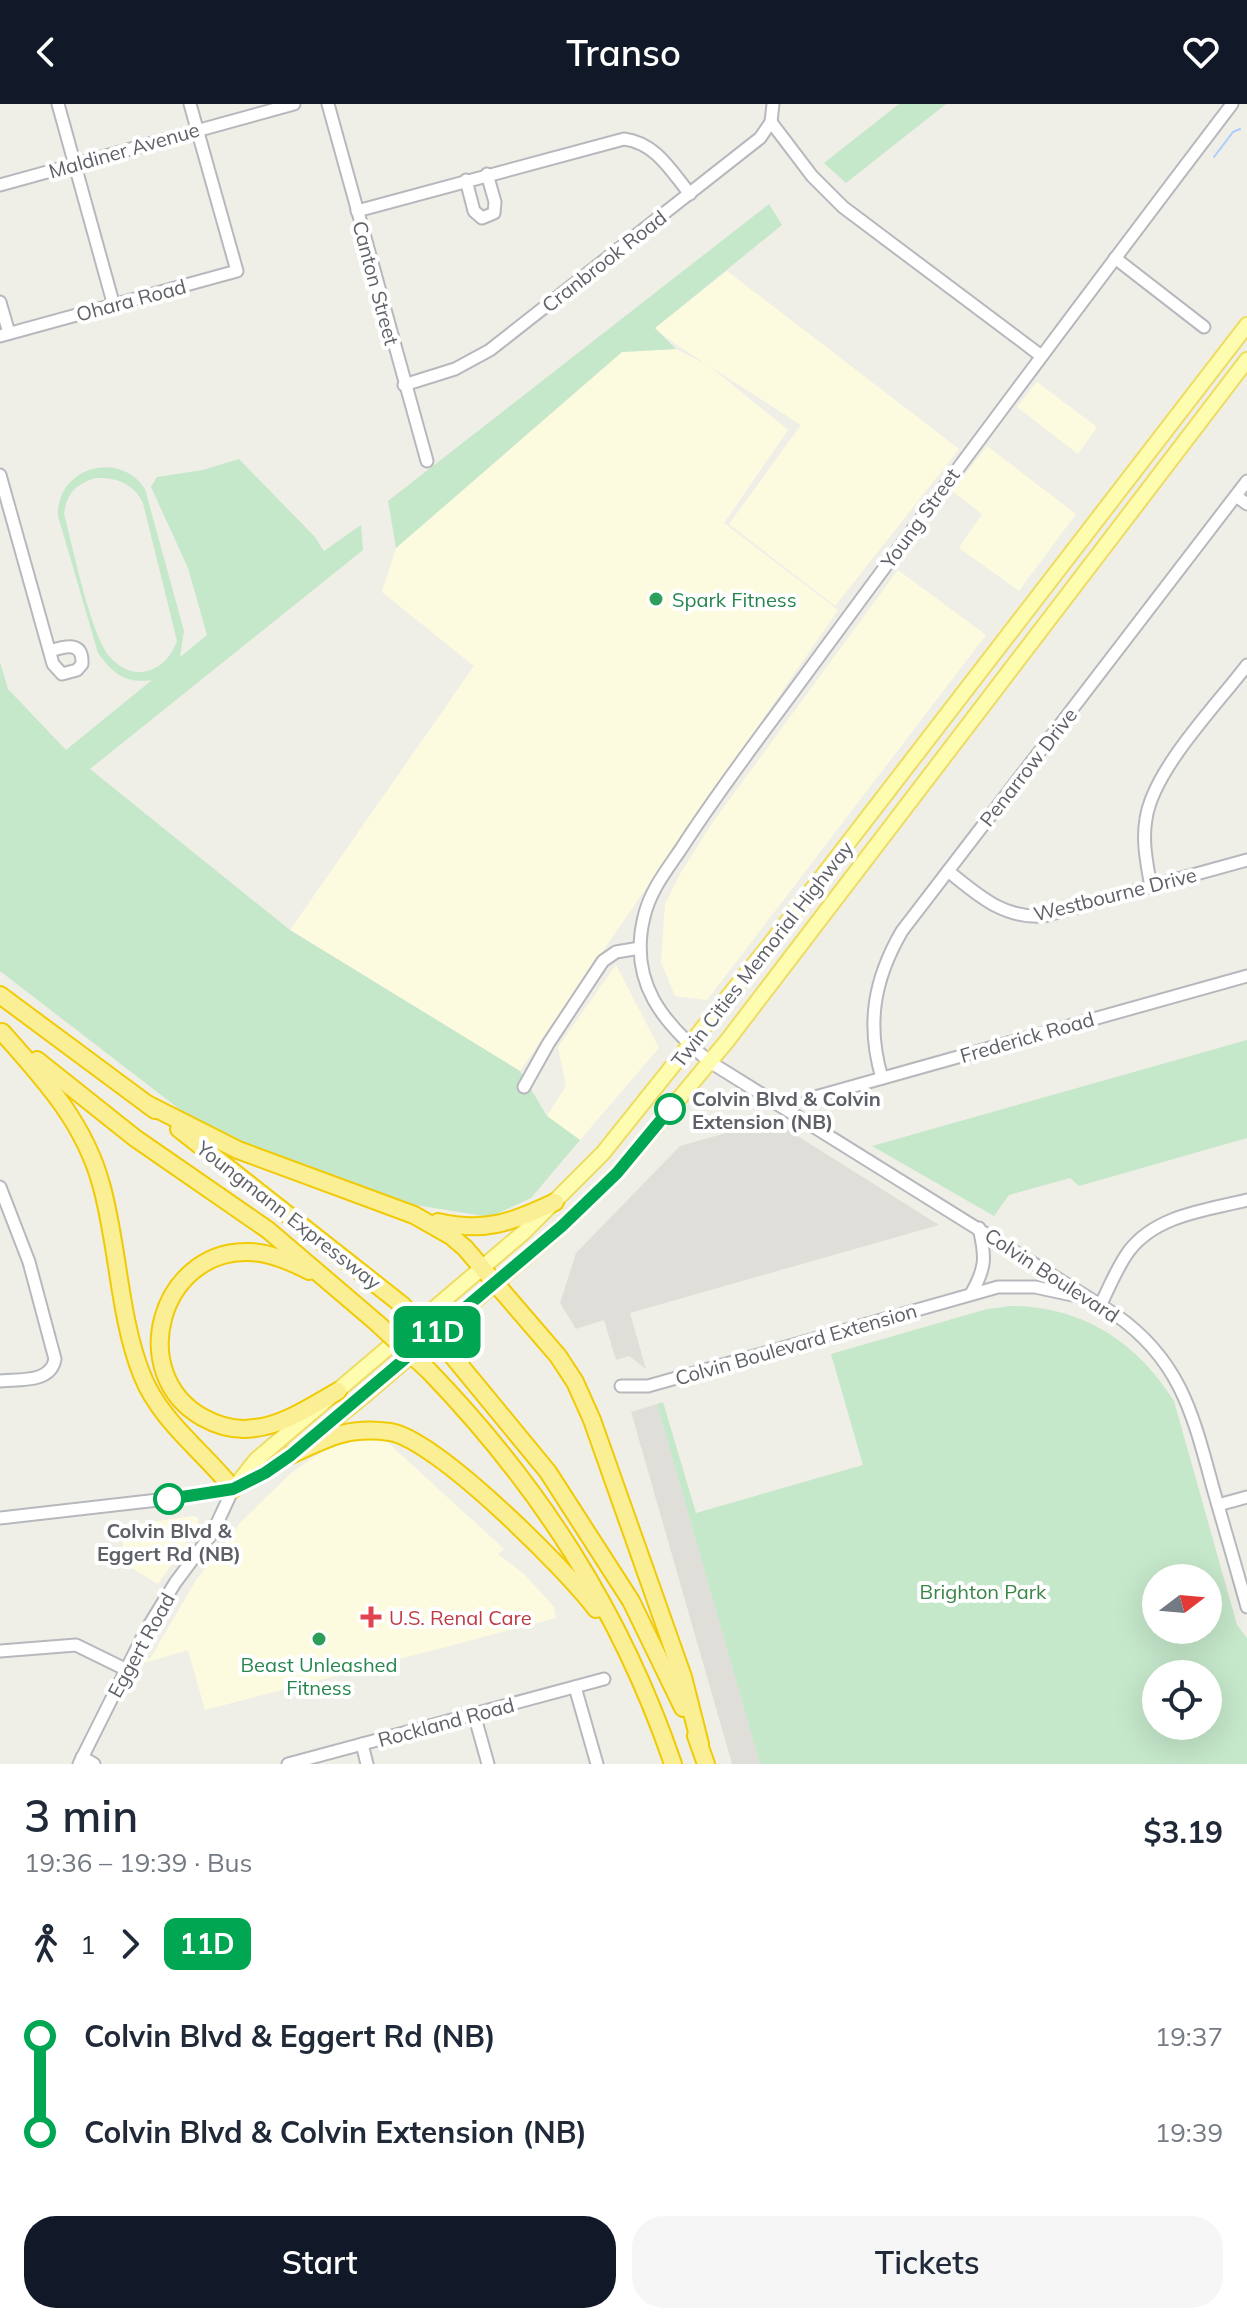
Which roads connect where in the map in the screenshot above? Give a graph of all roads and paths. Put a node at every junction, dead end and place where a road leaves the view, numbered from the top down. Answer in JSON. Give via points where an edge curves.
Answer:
{"nodes":[{"id":1,"x":58,"y":104,"type":"edge"},
{"id":2,"x":190,"y":104,"type":"edge"},
{"id":3,"x":294,"y":104,"type":"edge"},
{"id":4,"x":328,"y":104,"type":"edge"},
{"id":5,"x":773,"y":104,"type":"edge"},
{"id":6,"x":1232,"y":104,"type":"edge"},
{"id":7,"x":771,"y":122,"type":"junction"},
{"id":8,"x":197,"y":129,"type":"junction"},
{"id":9,"x":75,"y":164,"type":"junction"},
{"id":10,"x":487,"y":174,"type":"junction"},
{"id":11,"x":466,"y":180,"type":"junction"},
{"id":12,"x":0,"y":185,"type":"edge"},
{"id":13,"x":690,"y":194,"type":"junction"},
{"id":14,"x":357,"y":211,"type":"junction"},
{"id":15,"x":1115,"y":258,"type":"junction"},
{"id":16,"x":0,"y":302,"type":"edge"},
{"id":17,"x":114,"y":306,"type":"junction"},
{"id":18,"x":1247,"y":325,"type":"edge"},
{"id":19,"x":1204,"y":327,"type":"dead end"},
{"id":20,"x":5,"y":335,"type":"edge"},
{"id":21,"x":1231,"y":345,"type":"junction"},
{"id":22,"x":1040,"y":355,"type":"junction"},
{"id":23,"x":1247,"y":359,"type":"edge"},
{"id":24,"x":404,"y":385,"type":"junction"},
{"id":25,"x":427,"y":461,"type":"dead end"},
{"id":26,"x":0,"y":475,"type":"edge"},
{"id":27,"x":1247,"y":481,"type":"edge"},
{"id":28,"x":1236,"y":496,"type":"junction"},
{"id":29,"x":1247,"y":504,"type":"edge"},
{"id":30,"x":50,"y":651,"type":"dead end"},
{"id":31,"x":1247,"y":665,"type":"edge"},
{"id":32,"x":1247,"y":860,"type":"edge"},
{"id":33,"x":948,"y":871,"type":"junction"},
{"id":34,"x":1151,"y":887,"type":"junction"},
{"id":35,"x":640,"y":948,"type":"junction"},
{"id":36,"x":1247,"y":976,"type":"edge"},
{"id":37,"x":0,"y":995,"type":"edge"},
{"id":38,"x":1,"y":1031,"type":"edge"},
{"id":39,"x":690,"y":1045,"type":"junction"},
{"id":40,"x":710,"y":1062,"type":"junction"},
{"id":41,"x":882,"y":1078,"type":"junction"},
{"id":42,"x":524,"y":1087,"type":"dead end"},
{"id":43,"x":808,"y":1099,"type":"dead end"},
{"id":44,"x":147,"y":1104,"type":"junction"},
{"id":45,"x":0,"y":1187,"type":"edge"},
{"id":46,"x":1247,"y":1200,"type":"edge"},
{"id":47,"x":555,"y":1202,"type":"junction"},
{"id":48,"x":414,"y":1215,"type":"junction"},
{"id":49,"x":979,"y":1228,"type":"junction"},
{"id":50,"x":482,"y":1268,"type":"junction"},
{"id":51,"x":497,"y":1283,"type":"junction"},
{"id":52,"x":338,"y":1288,"type":"junction"},
{"id":53,"x":971,"y":1294,"type":"junction"},
{"id":54,"x":1100,"y":1306,"type":"junction"},
{"id":55,"x":0,"y":1381,"type":"edge"},
{"id":56,"x":621,"y":1386,"type":"dead end"},
{"id":57,"x":338,"y":1391,"type":"junction"},
{"id":58,"x":291,"y":1455,"type":"junction"},
{"id":59,"x":233,"y":1489,"type":"junction"},
{"id":60,"x":1247,"y":1497,"type":"edge"},
{"id":61,"x":1218,"y":1505,"type":"junction"},
{"id":62,"x":0,"y":1518,"type":"edge"},
{"id":63,"x":1247,"y":1607,"type":"edge"},
{"id":64,"x":626,"y":1648,"type":"junction"},
{"id":65,"x":0,"y":1651,"type":"edge"},
{"id":66,"x":125,"y":1669,"type":"junction"},
{"id":67,"x":604,"y":1679,"type":"dead end"},
{"id":68,"x":575,"y":1687,"type":"junction"},
{"id":69,"x":474,"y":1714,"type":"junction"},
{"id":70,"x":362,"y":1744,"type":"junction"},
{"id":71,"x":700,"y":1744,"type":"junction"},
{"id":72,"x":81,"y":1761,"type":"edge"},
{"id":73,"x":94,"y":1764,"type":"edge"},
{"id":74,"x":288,"y":1764,"type":"edge"},
{"id":75,"x":367,"y":1764,"type":"edge"},
{"id":76,"x":488,"y":1764,"type":"edge"},
{"id":77,"x":597,"y":1764,"type":"edge"},
{"id":78,"x":673,"y":1764,"type":"edge"},
{"id":79,"x":706,"y":1764,"type":"edge"}],
"edges":[{"from":1,"to":9,"type":"street"},
{"from":2,"to":8,"type":"street"},
{"from":3,"to":8,"type":"street","name":"Maldiner Avenue"},
{"from":4,"to":14,"type":"street","name":"Canton Street"},
{"from":5,"to":7,"type":"street"},
{"from":6,"to":15,"type":"street","name":"Young Street"},
{"from":7,"to":13,"type":"street","name":"Cranbrook Road","via":[[760,138]]},
{"from":7,"to":22,"type":"street","via":[[843,207]]},
{"from":8,"to":9,"type":"street","name":"Maldiner Avenue"},
{"from":8,"to":17,"type":"street","name":"Ohara Road","via":[[237,271]]},
{"from":9,"to":12,"type":"street","name":"Maldiner Avenue"},
{"from":9,"to":17,"type":"street"},
{"from":10,"to":11,"type":"street"},
{"from":10,"to":11,"type":"street","via":[[495,202],[489,217],[474,211]]},
{"from":10,"to":13,"type":"street","via":[[624,139],[656,153]]},
{"from":11,"to":14,"type":"street"},
{"from":13,"to":24,"type":"street","name":"Cranbrook Road","via":[[490,350],[455,369]]},
{"from":14,"to":24,"type":"street","name":"Canton Street"},
{"from":15,"to":19,"type":"street"},
{"from":15,"to":22,"type":"street","name":"Young Street"},
{"from":16,"to":20,"type":"street","name":"Ohara Road"},
{"from":17,"to":20,"type":"street","name":"Ohara Road"},
{"from":18,"to":21,"type":"main road","name":"Twin Cities Memorial Highway"},
{"from":21,"to":23,"type":"street"},
{"from":21,"to":39,"type":"main road","name":"Twin Cities Memorial Highway"},
{"from":22,"to":35,"type":"street","name":"Young Street","via":[[700,820],[653,891]]},
{"from":23,"to":40,"type":"main road","name":"Twin Cities Memorial Highway"},
{"from":24,"to":25,"type":"street","name":"Canton Street"},
{"from":26,"to":30,"type":"street"},
{"from":27,"to":28,"type":"street","name":"Penarrow Drive"},
{"from":28,"to":29,"type":"street"},
{"from":28,"to":33,"type":"street","name":"Penarrow Drive"},
{"from":31,"to":34,"type":"street","via":[[1153,794],[1144,838]]},
{"from":32,"to":34,"type":"street","name":"Westbourne Drive"},
{"from":33,"to":34,"type":"street","name":"Westbourne Drive","via":[[998,908],[1032,917]]},
{"from":33,"to":41,"type":"street","name":"Penarrow Drive","via":[[902,931],[878,984],[873,1034]]},
{"from":35,"to":39,"type":"street","name":"Young Street","via":[[651,996]]},
{"from":35,"to":42,"type":"street","via":[[616,952],[603,961]]},
{"from":36,"to":41,"type":"street","name":"Frederick Road"},
{"from":37,"to":44,"type":"highway","name":"Youngmann Expressway"},
{"from":38,"to":52,"type":"highway","name":"Youngmann Expressway"},
{"from":38,"to":59,"type":"highway","via":[[70,1113],[88,1148],[101,1183],[141,1374],[169,1420]]},
{"from":39,"to":40,"type":"street","name":"Young Street"},
{"from":39,"to":47,"type":"main road","name":"Twin Cities Memorial Highway","via":[[603,1153]]},
{"from":40,"to":49,"type":"street","name":"Colvin Boulevard"},
{"from":40,"to":51,"type":"main road","name":"Twin Cities Memorial Highway","via":[[617,1173]]},
{"from":41,"to":43,"type":"street","name":"Frederick Road"},
{"from":44,"to":48,"type":"highway","via":[[238,1150]]},
{"from":44,"to":71,"type":"highway","name":"Youngmann Expressway","bridge":true,"via":[[401,1304],[450,1353],[548,1472],[631,1601]]},
{"from":45,"to":55,"type":"street","via":[[29,1262],[55,1359],[47,1375]]},
{"from":46,"to":54,"type":"street","via":[[1168,1221],[1146,1234],[1129,1251]]},
{"from":47,"to":48,"type":"highway","via":[[503,1224],[480,1227]]},
{"from":47,"to":50,"type":"main road","name":"Twin Cities Memorial Highway"},
{"from":48,"to":50,"type":"highway","via":[[451,1236]]},
{"from":49,"to":53,"type":"street","via":[[985,1262]]},
{"from":49,"to":54,"type":"street","name":"Colvin Boulevard"},
{"from":50,"to":51,"type":"highway"},
{"from":50,"to":57,"type":"main road","name":"Twin Cities Memorial Highway"},
{"from":51,"to":58,"type":"main road","name":"Twin Cities Memorial Highway"},
{"from":51,"to":71,"type":"highway","via":[[567,1369],[592,1420],[683,1677]]},
{"from":52,"to":57,"type":"highway","via":[[269,1255],[229,1253],[196,1270],[176,1289],[162,1320],[159,1346],[175,1392],[196,1413],[224,1426],[261,1427]]},
{"from":52,"to":64,"type":"highway","name":"Youngmann Expressway","bridge":true,"via":[[475,1418],[579,1559]]},
{"from":53,"to":54,"type":"street","name":"Colvin Boulevard Extension","via":[[998,1287],[1035,1287]]},
{"from":53,"to":56,"type":"street","name":"Colvin Boulevard Extension","via":[[648,1386]]},
{"from":54,"to":61,"type":"street","name":"Colvin Boulevard","via":[[1144,1337],[1178,1381]]},
{"from":57,"to":59,"type":"main road","name":"Twin Cities Memorial Highway","via":[[256,1460]]},
{"from":58,"to":59,"type":"main road","name":"Twin Cities Memorial Highway"},
{"from":58,"to":64,"type":"highway","via":[[335,1434],[364,1430],[393,1432],[419,1444],[557,1564]]},
{"from":59,"to":62,"type":"street"},
{"from":59,"to":66,"type":"street","name":"Eggert Road","via":[[213,1532],[175,1583]]},
{"from":60,"to":61,"type":"street"},
{"from":61,"to":63,"type":"street","name":"Colvin Boulevard"},
{"from":64,"to":78,"type":"highway","name":"Youngmann Expressway"},
{"from":65,"to":66,"type":"street","via":[[76,1645]]},
{"from":66,"to":72,"type":"street","name":"Eggert Road"},
{"from":67,"to":68,"type":"street","name":"Rockland Road"},
{"from":68,"to":69,"type":"street","name":"Rockland Road"},
{"from":68,"to":77,"type":"street"},
{"from":69,"to":70,"type":"street","name":"Rockland Road"},
{"from":69,"to":76,"type":"street"},
{"from":70,"to":74,"type":"street","name":"Rockland Road"},
{"from":70,"to":75,"type":"street"},
{"from":71,"to":79,"type":"highway","name":"Youngmann Expressway"},
{"from":72,"to":73,"type":"street"}]}
